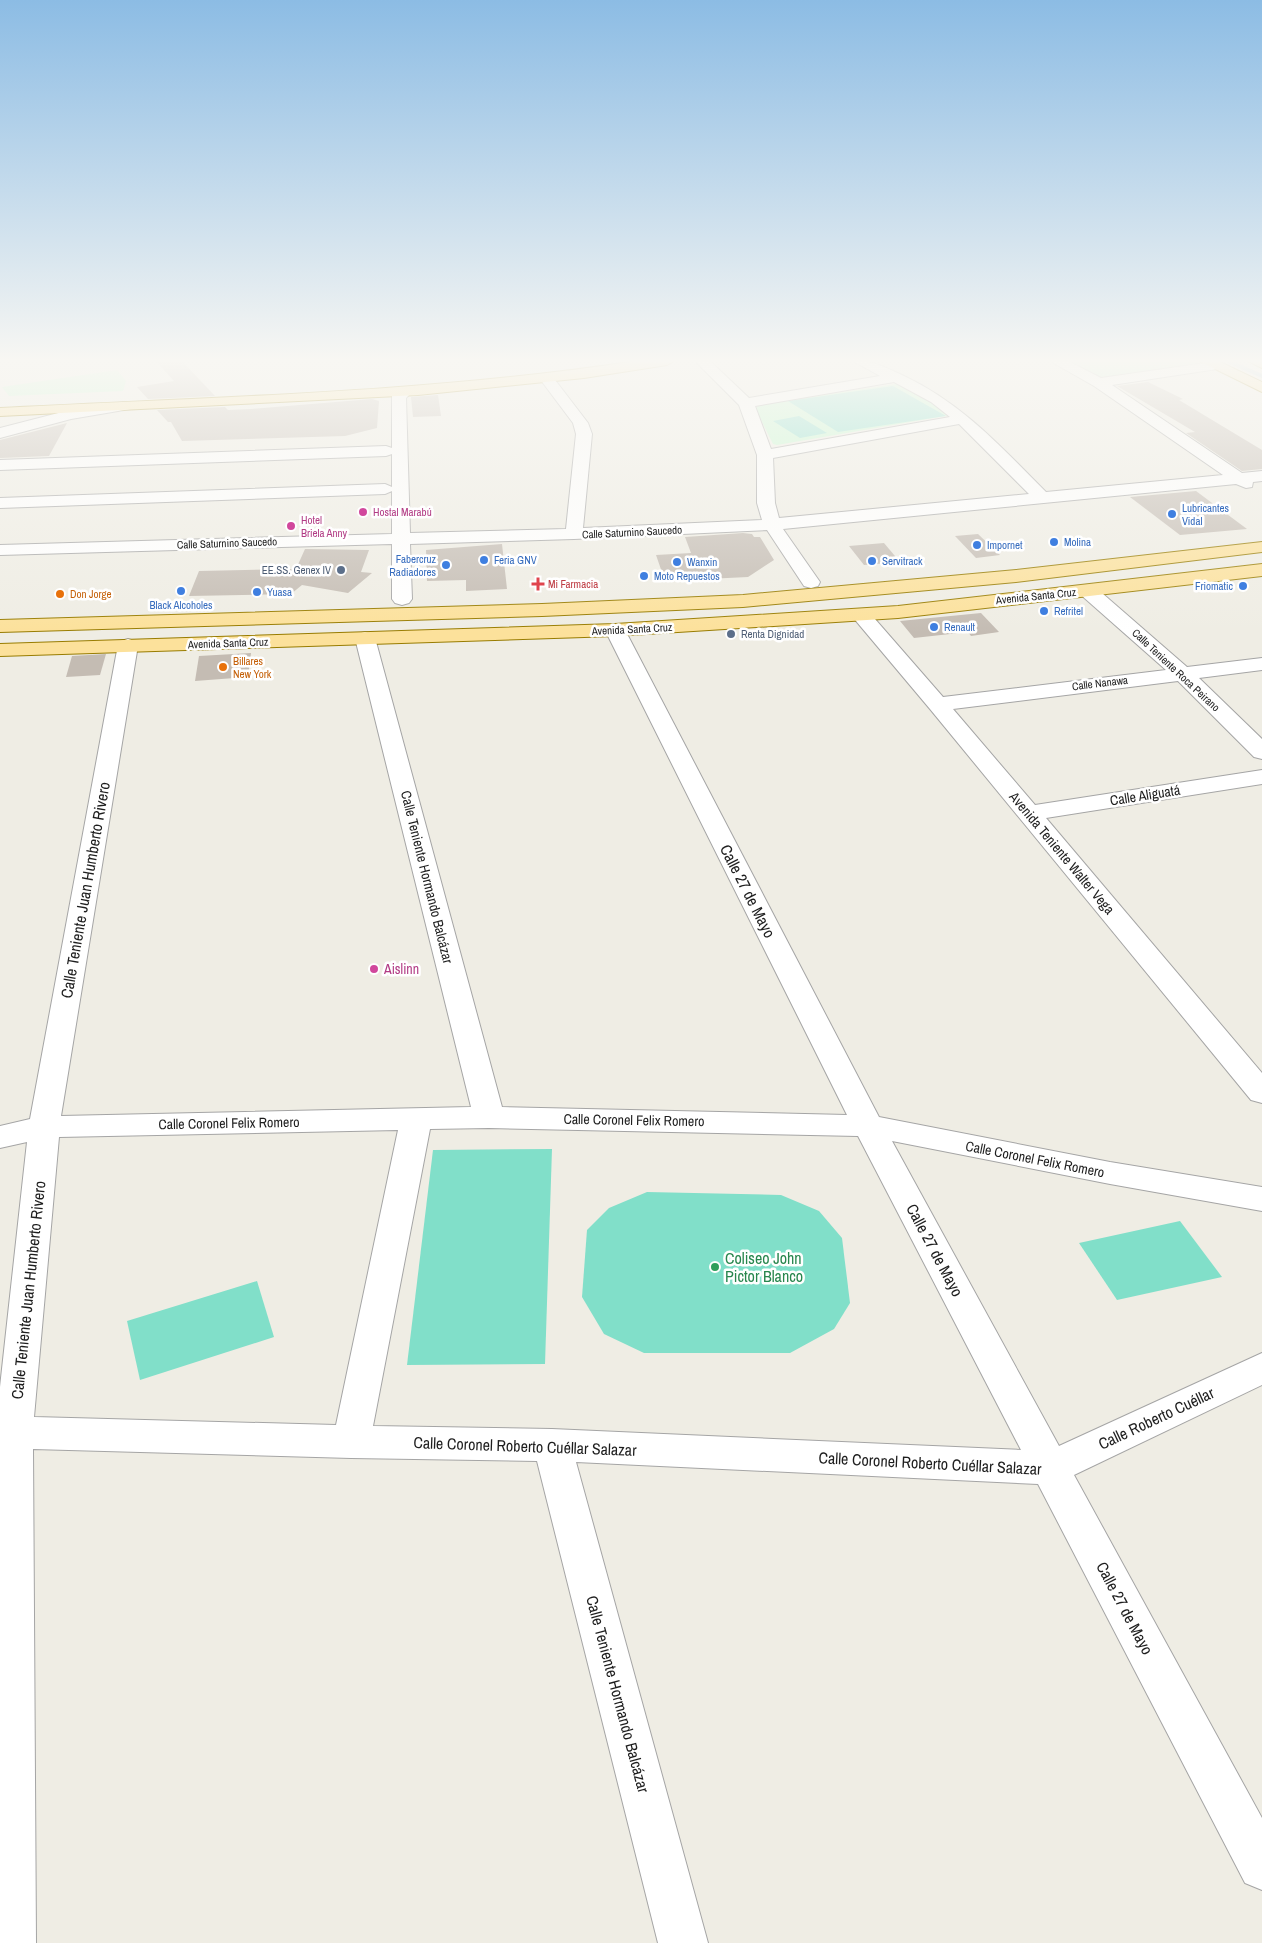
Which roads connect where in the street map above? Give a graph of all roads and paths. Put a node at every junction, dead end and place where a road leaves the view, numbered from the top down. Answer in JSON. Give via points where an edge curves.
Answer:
{"nodes":[{"id":1,"x":386,"y":451,"type":"edge"},
{"id":2,"x":367,"y":452,"type":"edge"},
{"id":3,"x":397,"y":452,"type":"edge"},
{"id":4,"x":582,"y":452,"type":"edge"},
{"id":5,"x":764,"y":452,"type":"edge"},
{"id":6,"x":783,"y":452,"type":"edge"},
{"id":7,"x":996,"y":452,"type":"edge"},
{"id":8,"x":1200,"y":452,"type":"edge"},
{"id":9,"x":765,"y":455,"type":"junction"},
{"id":10,"x":0,"y":465,"type":"edge"},
{"id":11,"x":1240,"y":479,"type":"junction"},
{"id":12,"x":1258,"y":483,"type":"edge"},
{"id":13,"x":385,"y":489,"type":"junction"},
{"id":14,"x":1042,"y":498,"type":"junction"},
{"id":15,"x":0,"y":503,"type":"edge"},
{"id":16,"x":772,"y":525,"type":"junction"},
{"id":17,"x":574,"y":534,"type":"junction"},
{"id":18,"x":1262,"y":536,"type":"edge"},
{"id":19,"x":393,"y":538,"type":"junction"},
{"id":20,"x":1262,"y":547,"type":"edge"},
{"id":21,"x":0,"y":550,"type":"edge"},
{"id":22,"x":384,"y":558,"type":"dead end"},
{"id":23,"x":1262,"y":558,"type":"edge"},
{"id":24,"x":1004,"y":566,"type":"junction"},
{"id":25,"x":1106,"y":566,"type":"junction"},
{"id":26,"x":1262,"y":570,"type":"edge"},
{"id":27,"x":811,"y":582,"type":"junction"},
{"id":28,"x":1010,"y":584,"type":"junction"},
{"id":29,"x":1088,"y":591,"type":"junction"},
{"id":30,"x":402,"y":599,"type":"junction"},
{"id":31,"x":0,"y":612,"type":"edge"},
{"id":32,"x":861,"y":615,"type":"junction"},
{"id":33,"x":0,"y":626,"type":"edge"},
{"id":34,"x":615,"y":630,"type":"junction"},
{"id":35,"x":0,"y":634,"type":"edge"},
{"id":36,"x":365,"y":638,"type":"junction"},
{"id":37,"x":128,"y":645,"type":"junction"},
{"id":38,"x":0,"y":650,"type":"edge"},
{"id":39,"x":1262,"y":664,"type":"edge"},
{"id":40,"x":1182,"y":673,"type":"junction"},
{"id":41,"x":938,"y":704,"type":"junction"},
{"id":42,"x":1262,"y":752,"type":"edge"},
{"id":43,"x":1262,"y":777,"type":"edge"},
{"id":44,"x":1028,"y":813,"type":"junction"},
{"id":45,"x":1262,"y":1093,"type":"edge"},
{"id":46,"x":489,"y":1116,"type":"junction"},
{"id":47,"x":416,"y":1119,"type":"junction"},
{"id":48,"x":868,"y":1126,"type":"junction"},
{"id":49,"x":44,"y":1127,"type":"junction"},
{"id":50,"x":0,"y":1137,"type":"edge"},
{"id":51,"x":1262,"y":1199,"type":"edge"},
{"id":52,"x":1262,"y":1368,"type":"edge"},
{"id":53,"x":7,"y":1434,"type":"edge"},
{"id":54,"x":351,"y":1442,"type":"junction"},
{"id":55,"x":552,"y":1445,"type":"junction"},
{"id":56,"x":1051,"y":1468,"type":"junction"},
{"id":57,"x":1262,"y":1866,"type":"edge"},
{"id":58,"x":11,"y":1943,"type":"edge"},
{"id":59,"x":683,"y":1943,"type":"edge"}],
"edges":[{"from":1,"to":13,"type":"street"},
{"from":2,"to":10,"type":"street"},
{"from":3,"to":19,"type":"street"},
{"from":4,"to":17,"type":"street"},
{"from":5,"to":9,"type":"street"},
{"from":6,"to":9,"type":"street"},
{"from":7,"to":14,"type":"street"},
{"from":8,"to":11,"type":"street"},
{"from":9,"to":16,"type":"street","via":[[766,503]]},
{"from":11,"to":12,"type":"street","name":"Calle Saturnino Saucedo"},
{"from":11,"to":14,"type":"street","name":"Calle Saturnino Saucedo"},
{"from":13,"to":15,"type":"street"},
{"from":13,"to":19,"type":"street"},
{"from":14,"to":16,"type":"street","name":"Calle Saturnino Saucedo"},
{"from":16,"to":17,"type":"street","name":"Calle Saturnino Saucedo"},
{"from":16,"to":27,"type":"street"},
{"from":17,"to":19,"type":"street","name":"Calle Saturnino Saucedo"},
{"from":18,"to":24,"type":"main road"},
{"from":19,"to":21,"type":"street","name":"Calle Saturnino Saucedo"},
{"from":19,"to":22,"type":"street"},
{"from":19,"to":30,"type":"street"},
{"from":20,"to":25,"type":"main road","name":"Avenida Santa Cruz"},
{"from":23,"to":28,"type":"main road","name":"Avenida Santa Cruz"},
{"from":24,"to":25,"type":"main road"},
{"from":24,"to":27,"type":"main road"},
{"from":25,"to":33,"type":"main road","name":"Avenida Santa Cruz","via":[[743,601]]},
{"from":26,"to":29,"type":"main road","name":"Avenida Santa Cruz"},
{"from":27,"to":30,"type":"main road","via":[[655,593]]},
{"from":28,"to":29,"type":"main road"},
{"from":28,"to":35,"type":"main road","name":"Avenida Santa Cruz","via":[[878,598],[622,614]]},
{"from":29,"to":32,"type":"main road","name":"Avenida Santa Cruz"},
{"from":29,"to":40,"type":"street","name":"Calle Teniente Roca Peirano"},
{"from":30,"to":31,"type":"main road"},
{"from":32,"to":34,"type":"main road","name":"Avenida Santa Cruz"},
{"from":32,"to":41,"type":"street","name":"Avenida Teniente Walter Vega"},
{"from":34,"to":36,"type":"main road","name":"Avenida Santa Cruz"},
{"from":34,"to":48,"type":"street","name":"Calle 27 de Mayo"},
{"from":36,"to":37,"type":"main road","name":"Avenida Santa Cruz"},
{"from":36,"to":46,"type":"street","name":"Calle Teniente Hormando Balcázar"},
{"from":37,"to":38,"type":"main road","name":"Avenida Santa Cruz"},
{"from":37,"to":49,"type":"street","name":"Calle Teniente Juan Humberto Rivero"},
{"from":39,"to":40,"type":"street","name":"Calle Nanawa"},
{"from":40,"to":41,"type":"street","name":"Calle Nanawa"},
{"from":40,"to":42,"type":"street","name":"Calle Teniente Roca Peirano"},
{"from":41,"to":44,"type":"street","name":"Avenida Teniente Walter Vega"},
{"from":43,"to":44,"type":"street","name":"Calle Aliguatá"},
{"from":44,"to":45,"type":"street","name":"Avenida Teniente Walter Vega"},
{"from":46,"to":47,"type":"street","name":"Calle Coronel Felix Romero"},
{"from":46,"to":48,"type":"street","name":"Calle Coronel Felix Romero"},
{"from":47,"to":49,"type":"street","name":"Calle Coronel Felix Romero"},
{"from":47,"to":54,"type":"street"},
{"from":48,"to":51,"type":"street","name":"Calle Coronel Felix Romero"},
{"from":48,"to":56,"type":"street","name":"Calle 27 de Mayo"},
{"from":49,"to":50,"type":"street","name":"Calle Coronel Felix Romero"},
{"from":49,"to":53,"type":"street","name":"Calle Teniente Juan Humberto Rivero"},
{"from":52,"to":56,"type":"street","name":"Calle Roberto Cuéllar"},
{"from":53,"to":54,"type":"street","name":"Calle Coronel Roberto Cuéllar Salazar"},
{"from":53,"to":58,"type":"street","name":"Calle Teniente Juan Humberto Rivero"},
{"from":54,"to":55,"type":"street","name":"Calle Coronel Roberto Cuéllar Salazar"},
{"from":55,"to":56,"type":"street","name":"Calle Coronel Roberto Cuéllar Salazar"},
{"from":55,"to":59,"type":"street","name":"Calle Teniente Hormando Balcázar"},
{"from":56,"to":57,"type":"street","name":"Calle 27 de Mayo"}]}
